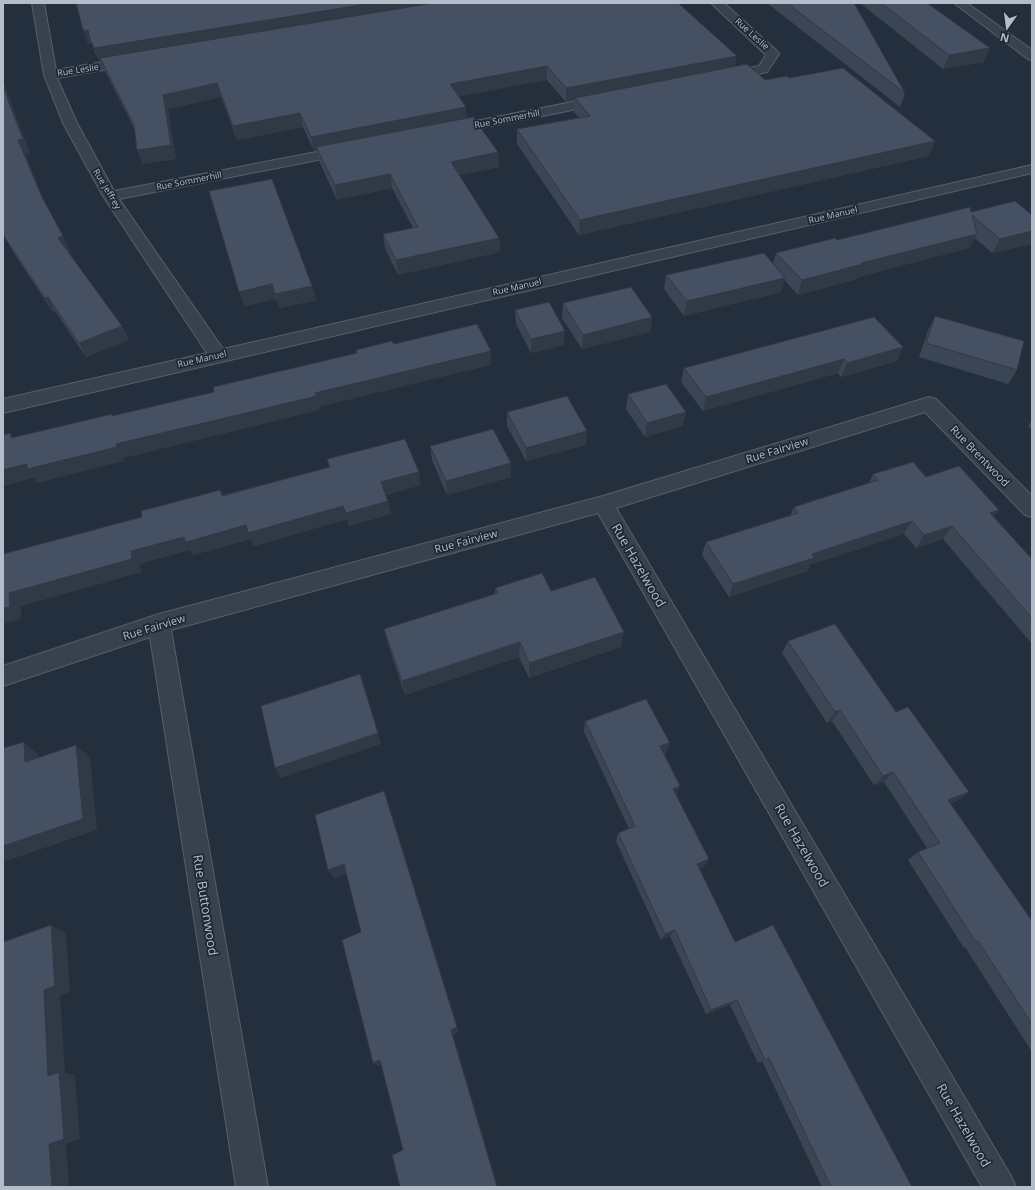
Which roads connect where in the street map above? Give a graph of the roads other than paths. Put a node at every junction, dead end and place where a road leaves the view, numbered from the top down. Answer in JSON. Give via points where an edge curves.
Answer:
{"nodes":[{"id":1,"x":38,"y":3,"type":"edge"},
{"id":2,"x":717,"y":3,"type":"edge"},
{"id":3,"x":960,"y":3,"type":"edge"},
{"id":4,"x":1032,"y":56,"type":"edge"},
{"id":5,"x":143,"y":60,"type":"edge"},
{"id":6,"x":50,"y":75,"type":"junction"},
{"id":7,"x":709,"y":80,"type":"edge"},
{"id":8,"x":616,"y":98,"type":"edge"},
{"id":9,"x":437,"y":133,"type":"edge"},
{"id":10,"x":359,"y":148,"type":"edge"},
{"id":11,"x":1032,"y":169,"type":"edge"},
{"id":12,"x":110,"y":196,"type":"junction"},
{"id":13,"x":218,"y":356,"type":"junction"},
{"id":14,"x":929,"y":404,"type":"joint"},
{"id":15,"x":3,"y":406,"type":"edge"},
{"id":16,"x":603,"y":504,"type":"junction"},
{"id":17,"x":1032,"y":509,"type":"edge"},
{"id":18,"x":159,"y":624,"type":"junction"},
{"id":19,"x":3,"y":676,"type":"edge"},
{"id":20,"x":252,"y":1187,"type":"edge"},
{"id":21,"x":1000,"y":1187,"type":"edge"}],
"edges":[{"from":1,"to":6,"type":"street","name":"Rue Jeffrey"},
{"from":2,"to":7,"type":"street","name":"Rue Leslie","via":[[773,54],[763,69]]},
{"from":3,"to":4,"type":"street"},
{"from":5,"to":6,"type":"street","name":"Rue Leslie"},
{"from":6,"to":12,"type":"street","name":"Rue Jeffrey","via":[[70,123]]},
{"from":8,"to":9,"type":"street","name":"Rue Sommerhill"},
{"from":10,"to":12,"type":"street","name":"Rue Sommerhill"},
{"from":11,"to":13,"type":"street","name":"Rue Manuel"},
{"from":12,"to":13,"type":"street","name":"Rue Jeffrey"},
{"from":13,"to":15,"type":"street","name":"Rue Manuel"},
{"from":14,"to":16,"type":"street","name":"Rue Fairview"},
{"from":14,"to":17,"type":"street","name":"Rue Brentwood"},
{"from":16,"to":18,"type":"street","name":"Rue Fairview"},
{"from":16,"to":21,"type":"street","name":"Rue Hazelwood"},
{"from":18,"to":19,"type":"street","name":"Rue Fairview"},
{"from":18,"to":20,"type":"street","name":"Rue Buttonwood"}]}
